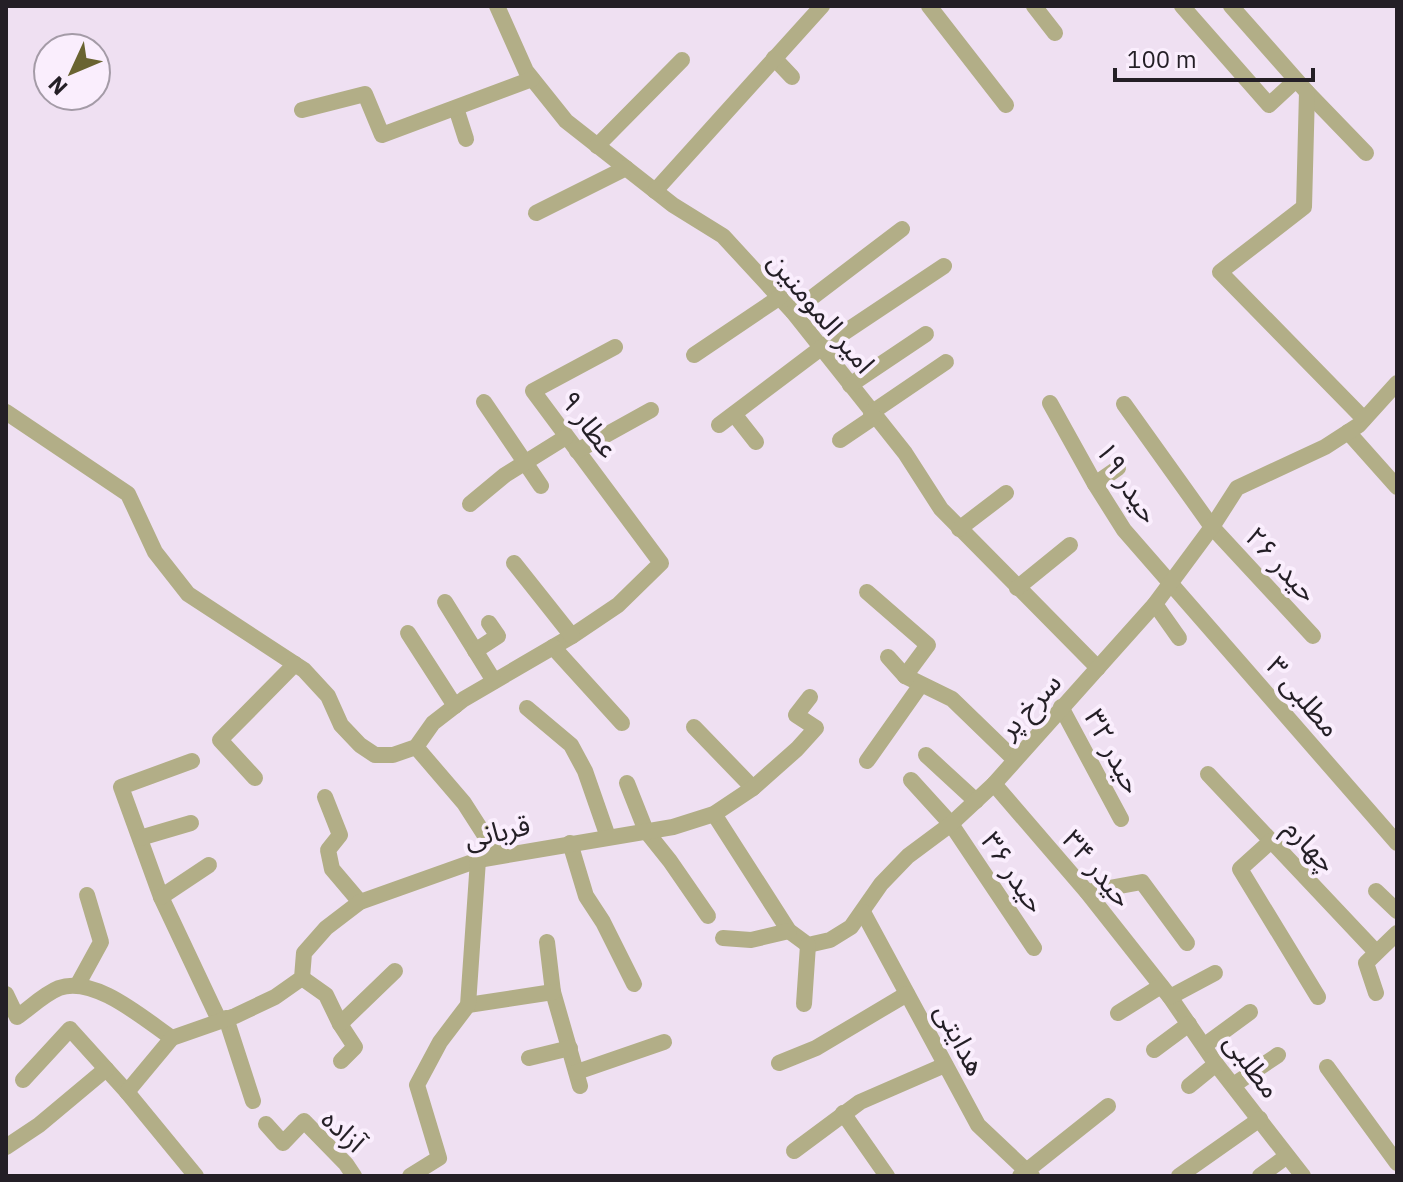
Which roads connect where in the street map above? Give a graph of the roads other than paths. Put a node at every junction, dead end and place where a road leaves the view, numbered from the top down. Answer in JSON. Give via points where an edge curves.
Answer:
{"nodes":[{"id":1,"x":497,"y":6,"type":"edge"},
{"id":2,"x":822,"y":6,"type":"edge"},
{"id":3,"x":929,"y":6,"type":"edge"},
{"id":4,"x":1034,"y":6,"type":"edge"},
{"id":5,"x":1182,"y":6,"type":"edge"},
{"id":6,"x":1231,"y":6,"type":"edge"},
{"id":7,"x":1055,"y":33,"type":"dead end"},
{"id":8,"x":774,"y":58,"type":"junction"},
{"id":9,"x":682,"y":60,"type":"dead end"},
{"id":10,"x":792,"y":77,"type":"dead end"},
{"id":11,"x":532,"y":79,"type":"junction"},
{"id":12,"x":1301,"y":86,"type":"junction"},
{"id":13,"x":1006,"y":105,"type":"dead end"},
{"id":14,"x":456,"y":108,"type":"junction"},
{"id":15,"x":302,"y":110,"type":"dead end"},
{"id":16,"x":466,"y":139,"type":"dead end"},
{"id":17,"x":597,"y":146,"type":"junction"},
{"id":18,"x":1366,"y":153,"type":"dead end"},
{"id":19,"x":626,"y":168,"type":"junction"},
{"id":20,"x":655,"y":191,"type":"junction"},
{"id":21,"x":536,"y":213,"type":"dead end"},
{"id":22,"x":902,"y":229,"type":"dead end"},
{"id":23,"x":944,"y":266,"type":"dead end"},
{"id":24,"x":780,"y":297,"type":"junction"},
{"id":25,"x":793,"y":312,"type":"junction"},
{"id":26,"x":926,"y":334,"type":"dead end"},
{"id":27,"x":615,"y":347,"type":"dead end"},
{"id":28,"x":821,"y":348,"type":"junction"},
{"id":29,"x":694,"y":355,"type":"dead end"},
{"id":30,"x":946,"y":362,"type":"dead end"},
{"id":31,"x":850,"y":385,"type":"junction"},
{"id":32,"x":1393,"y":394,"type":"edge"},
{"id":33,"x":484,"y":402,"type":"dead end"},
{"id":34,"x":1050,"y":403,"type":"dead end"},
{"id":35,"x":1124,"y":404,"type":"dead end"},
{"id":36,"x":651,"y":410,"type":"dead end"},
{"id":37,"x":6,"y":412,"type":"edge"},
{"id":38,"x":734,"y":414,"type":"junction"},
{"id":39,"x":873,"y":415,"type":"junction"},
{"id":40,"x":1364,"y":419,"type":"junction"},
{"id":41,"x":719,"y":425,"type":"dead end"},
{"id":42,"x":1348,"y":432,"type":"junction"},
{"id":43,"x":566,"y":437,"type":"junction"},
{"id":44,"x":840,"y":440,"type":"dead end"},
{"id":45,"x":756,"y":442,"type":"dead end"},
{"id":46,"x":577,"y":451,"type":"junction"},
{"id":47,"x":525,"y":462,"type":"junction"},
{"id":48,"x":1118,"y":468,"type":"dead end"},
{"id":49,"x":1095,"y":484,"type":"junction"},
{"id":50,"x":541,"y":486,"type":"dead end"},
{"id":51,"x":1397,"y":487,"type":"edge"},
{"id":52,"x":1006,"y":493,"type":"dead end"},
{"id":53,"x":470,"y":504,"type":"dead end"},
{"id":54,"x":1212,"y":527,"type":"junction"},
{"id":55,"x":959,"y":529,"type":"junction"},
{"id":56,"x":1070,"y":545,"type":"dead end"},
{"id":57,"x":514,"y":563,"type":"dead end"},
{"id":58,"x":1171,"y":583,"type":"junction"},
{"id":59,"x":1017,"y":588,"type":"junction"},
{"id":60,"x":867,"y":592,"type":"dead end"},
{"id":61,"x":445,"y":602,"type":"dead end"},
{"id":62,"x":1155,"y":604,"type":"junction"},
{"id":63,"x":489,"y":623,"type":"dead end"},
{"id":64,"x":408,"y":633,"type":"dead end"},
{"id":65,"x":572,"y":636,"type":"junction"},
{"id":66,"x":1313,"y":636,"type":"dead end"},
{"id":67,"x":1179,"y":638,"type":"dead end"},
{"id":68,"x":553,"y":647,"type":"junction"},
{"id":69,"x":475,"y":651,"type":"junction"},
{"id":70,"x":888,"y":657,"type":"dead end"},
{"id":71,"x":295,"y":664,"type":"junction"},
{"id":72,"x":1098,"y":668,"type":"junction"},
{"id":73,"x":905,"y":676,"type":"junction"},
{"id":74,"x":494,"y":681,"type":"junction"},
{"id":75,"x":920,"y":686,"type":"junction"},
{"id":76,"x":810,"y":697,"type":"dead end"},
{"id":77,"x":455,"y":706,"type":"junction"},
{"id":78,"x":1061,"y":707,"type":"junction"},
{"id":79,"x":527,"y":708,"type":"dead end"},
{"id":80,"x":622,"y":723,"type":"dead end"},
{"id":81,"x":694,"y":727,"type":"dead end"},
{"id":82,"x":416,"y":747,"type":"junction"},
{"id":83,"x":926,"y":755,"type":"dead end"},
{"id":84,"x":1014,"y":759,"type":"junction"},
{"id":85,"x":192,"y":761,"type":"dead end"},
{"id":86,"x":867,"y":761,"type":"dead end"},
{"id":87,"x":1208,"y":774,"type":"dead end"},
{"id":88,"x":255,"y":778,"type":"dead end"},
{"id":89,"x":911,"y":780,"type":"dead end"},
{"id":90,"x":627,"y":783,"type":"dead end"},
{"id":91,"x":994,"y":784,"type":"junction"},
{"id":92,"x":753,"y":788,"type":"junction"},
{"id":93,"x":325,"y":797,"type":"dead end"},
{"id":94,"x":976,"y":801,"type":"junction"},
{"id":95,"x":714,"y":814,"type":"junction"},
{"id":96,"x":1121,"y":819,"type":"dead end"},
{"id":97,"x":191,"y":823,"type":"dead end"},
{"id":98,"x":951,"y":824,"type":"junction"},
{"id":99,"x":646,"y":831,"type":"junction"},
{"id":100,"x":608,"y":837,"type":"junction"},
{"id":101,"x":140,"y":838,"type":"junction"},
{"id":102,"x":1271,"y":841,"type":"junction"},
{"id":103,"x":570,"y":843,"type":"junction"},
{"id":104,"x":1397,"y":843,"type":"edge"},
{"id":105,"x":498,"y":856,"type":"junction"},
{"id":106,"x":478,"y":860,"type":"junction"},
{"id":107,"x":209,"y":865,"type":"dead end"},
{"id":108,"x":1376,"y":891,"type":"dead end"},
{"id":109,"x":1087,"y":892,"type":"junction"},
{"id":110,"x":87,"y":895,"type":"dead end"},
{"id":111,"x":161,"y":897,"type":"junction"},
{"id":112,"x":360,"y":902,"type":"junction"},
{"id":113,"x":1397,"y":911,"type":"edge"},
{"id":114,"x":863,"y":912,"type":"junction"},
{"id":115,"x":708,"y":916,"type":"dead end"},
{"id":116,"x":789,"y":931,"type":"junction"},
{"id":117,"x":1397,"y":933,"type":"edge"},
{"id":118,"x":723,"y":938,"type":"dead end"},
{"id":119,"x":547,"y":942,"type":"dead end"},
{"id":120,"x":1187,"y":943,"type":"dead end"},
{"id":121,"x":808,"y":945,"type":"junction"},
{"id":122,"x":1034,"y":948,"type":"dead end"},
{"id":123,"x":1376,"y":952,"type":"junction"},
{"id":124,"x":395,"y":971,"type":"dead end"},
{"id":125,"x":1215,"y":973,"type":"dead end"},
{"id":126,"x":302,"y":978,"type":"junction"},
{"id":127,"x":78,"y":984,"type":"junction"},
{"id":128,"x":634,"y":984,"type":"dead end"},
{"id":129,"x":553,"y":992,"type":"junction"},
{"id":130,"x":1166,"y":992,"type":"junction"},
{"id":131,"x":1376,"y":993,"type":"dead end"},
{"id":132,"x":6,"y":994,"type":"edge"},
{"id":133,"x":907,"y":994,"type":"junction"},
{"id":134,"x":1318,"y":997,"type":"dead end"},
{"id":135,"x":804,"y":1004,"type":"dead end"},
{"id":136,"x":468,"y":1005,"type":"junction"},
{"id":137,"x":1250,"y":1012,"type":"dead end"},
{"id":138,"x":1118,"y":1013,"type":"dead end"},
{"id":139,"x":222,"y":1019,"type":"junction"},
{"id":140,"x":340,"y":1024,"type":"junction"},
{"id":141,"x":1189,"y":1024,"type":"junction"},
{"id":142,"x":172,"y":1038,"type":"junction"},
{"id":143,"x":664,"y":1042,"type":"dead end"},
{"id":144,"x":1205,"y":1045,"type":"junction"},
{"id":145,"x":570,"y":1048,"type":"junction"},
{"id":146,"x":1154,"y":1050,"type":"dead end"},
{"id":147,"x":1278,"y":1055,"type":"dead end"},
{"id":148,"x":529,"y":1058,"type":"dead end"},
{"id":149,"x":341,"y":1061,"type":"dead end"},
{"id":150,"x":779,"y":1063,"type":"dead end"},
{"id":151,"x":1216,"y":1064,"type":"junction"},
{"id":152,"x":945,"y":1065,"type":"junction"},
{"id":153,"x":1327,"y":1067,"type":"dead end"},
{"id":154,"x":106,"y":1069,"type":"junction"},
{"id":155,"x":23,"y":1080,"type":"dead end"},
{"id":156,"x":1235,"y":1084,"type":"junction"},
{"id":157,"x":1189,"y":1086,"type":"dead end"},
{"id":158,"x":127,"y":1092,"type":"junction"},
{"id":159,"x":253,"y":1101,"type":"dead end"},
{"id":160,"x":1108,"y":1106,"type":"dead end"},
{"id":161,"x":843,"y":1113,"type":"junction"},
{"id":162,"x":1260,"y":1119,"type":"junction"},
{"id":163,"x":266,"y":1124,"type":"dead end"},
{"id":164,"x":6,"y":1147,"type":"edge"},
{"id":165,"x":794,"y":1151,"type":"dead end"},
{"id":166,"x":1287,"y":1156,"type":"junction"},
{"id":167,"x":1397,"y":1163,"type":"edge"},
{"id":168,"x":1026,"y":1174,"type":"edge"},
{"id":169,"x":196,"y":1176,"type":"edge"},
{"id":170,"x":354,"y":1176,"type":"edge"},
{"id":171,"x":410,"y":1176,"type":"edge"},
{"id":172,"x":887,"y":1176,"type":"edge"},
{"id":173,"x":1179,"y":1176,"type":"edge"},
{"id":174,"x":1260,"y":1176,"type":"edge"},
{"id":175,"x":1303,"y":1176,"type":"edge"}],
"edges":[{"from":1,"to":11,"type":"street","name":"امیر المومنین"},
{"from":2,"to":8,"type":"street"},
{"from":3,"to":13,"type":"street"},
{"from":4,"to":7,"type":"street"},
{"from":5,"to":12,"type":"street","via":[[1269,105]]},
{"from":6,"to":12,"type":"street"},
{"from":8,"to":10,"type":"street"},
{"from":8,"to":20,"type":"street"},
{"from":9,"to":17,"type":"street"},
{"from":11,"to":14,"type":"street"},
{"from":11,"to":17,"type":"street","name":"امیر المومنین","via":[[566,121]]},
{"from":12,"to":18,"type":"street"},
{"from":12,"to":40,"type":"street","via":[[1304,207],[1220,272]]},
{"from":14,"to":15,"type":"street","via":[[382,135],[365,94]]},
{"from":14,"to":16,"type":"street"},
{"from":17,"to":19,"type":"street","name":"امیر المومنین"},
{"from":19,"to":20,"type":"street","name":"امیر المومنین"},
{"from":19,"to":21,"type":"street"},
{"from":20,"to":24,"type":"street","name":"امیر المومنین","via":[[723,236]]},
{"from":22,"to":25,"type":"street"},
{"from":23,"to":28,"type":"street"},
{"from":24,"to":25,"type":"street","name":"امیر المومنین"},
{"from":24,"to":29,"type":"street"},
{"from":25,"to":28,"type":"street","name":"امیر المومنین"},
{"from":26,"to":31,"type":"street"},
{"from":27,"to":43,"type":"street","name":"عطار ۹","via":[[533,391]]},
{"from":28,"to":31,"type":"street","name":"امیر المومنین"},
{"from":28,"to":38,"type":"street"},
{"from":30,"to":39,"type":"street"},
{"from":31,"to":39,"type":"street","name":"امیر المومنین"},
{"from":32,"to":40,"type":"street","name":"سرخ پر"},
{"from":33,"to":47,"type":"street"},
{"from":34,"to":49,"type":"street","name":"حیدر ۱۹"},
{"from":35,"to":54,"type":"street","name":"حیدر ۲۶"},
{"from":36,"to":46,"type":"street"},
{"from":37,"to":71,"type":"street","via":[[118,486],[133,502],[155,552],[188,594]]},
{"from":38,"to":41,"type":"street"},
{"from":38,"to":45,"type":"street"},
{"from":39,"to":44,"type":"street"},
{"from":39,"to":55,"type":"street","name":"امیر المومنین"},
{"from":40,"to":42,"type":"street","name":"سرخ پر"},
{"from":42,"to":51,"type":"street"},
{"from":42,"to":54,"type":"street","name":"سرخ پر","via":[[1237,488]]},
{"from":43,"to":46,"type":"street","name":"عطار ۹"},
{"from":43,"to":47,"type":"street"},
{"from":46,"to":65,"type":"street","name":"عطار ۹","via":[[661,563],[618,605]]},
{"from":47,"to":50,"type":"street"},
{"from":47,"to":53,"type":"street"},
{"from":48,"to":49,"type":"street"},
{"from":49,"to":58,"type":"street","name":"حیدر ۱۹","via":[[1124,530]]},
{"from":52,"to":55,"type":"street"},
{"from":54,"to":58,"type":"street","name":"سرخ پر"},
{"from":54,"to":66,"type":"street","name":"حیدر ۲۶"},
{"from":55,"to":59,"type":"street","name":"امیر المومنین"},
{"from":56,"to":59,"type":"street"},
{"from":57,"to":65,"type":"street"},
{"from":58,"to":62,"type":"street","name":"سرخ پر"},
{"from":58,"to":104,"type":"street","name":"مطلبی ۳"},
{"from":59,"to":72,"type":"street","name":"امیر المومنین"},
{"from":60,"to":73,"type":"street","via":[[928,645]]},
{"from":61,"to":69,"type":"street"},
{"from":62,"to":67,"type":"street"},
{"from":62,"to":72,"type":"street","name":"سرخ پر"},
{"from":63,"to":69,"type":"street","via":[[498,636]]},
{"from":64,"to":77,"type":"street"},
{"from":65,"to":68,"type":"street"},
{"from":68,"to":74,"type":"street"},
{"from":68,"to":80,"type":"street"},
{"from":69,"to":74,"type":"street"},
{"from":70,"to":73,"type":"street"},
{"from":71,"to":82,"type":"street","via":[[328,696],[341,725],[360,745],[375,755]]},
{"from":71,"to":88,"type":"street","via":[[220,740]]},
{"from":72,"to":78,"type":"street","name":"سرخ پر"},
{"from":73,"to":75,"type":"street"},
{"from":74,"to":77,"type":"street"},
{"from":75,"to":84,"type":"street","via":[[952,699]]},
{"from":75,"to":86,"type":"street"},
{"from":76,"to":92,"type":"street","name":"قربانی","via":[[796,715],[816,728]]},
{"from":77,"to":82,"type":"street","via":[[433,723]]},
{"from":78,"to":84,"type":"street","name":"سرخ پر"},
{"from":78,"to":96,"type":"street","name":"حیدر ۳۲"},
{"from":79,"to":100,"type":"street","via":[[571,745]]},
{"from":81,"to":92,"type":"street"},
{"from":82,"to":105,"type":"street","via":[[464,803]]},
{"from":83,"to":94,"type":"street"},
{"from":84,"to":91,"type":"street","name":"سرخ پر"},
{"from":85,"to":101,"type":"street","via":[[121,787]]},
{"from":87,"to":102,"type":"street","name":"چهارم"},
{"from":89,"to":98,"type":"street","name":"حیدر ۳۶"},
{"from":90,"to":99,"type":"street"},
{"from":91,"to":94,"type":"street","name":"سرخ پر"},
{"from":91,"to":109,"type":"street","name":"حیدر ۳۴"},
{"from":92,"to":95,"type":"street","name":"قربانی"},
{"from":93,"to":112,"type":"street","via":[[340,835],[328,850],[332,869]]},
{"from":94,"to":98,"type":"street","name":"سرخ پر"},
{"from":95,"to":99,"type":"street","name":"قربانی"},
{"from":95,"to":116,"type":"street"},
{"from":97,"to":101,"type":"street"},
{"from":98,"to":114,"type":"street","name":"سرخ پر","via":[[908,856]]},
{"from":98,"to":122,"type":"street","name":"حیدر ۳۶"},
{"from":99,"to":100,"type":"street","name":"قربانی"},
{"from":99,"to":115,"type":"street"},
{"from":100,"to":103,"type":"street","name":"قربانی"},
{"from":101,"to":111,"type":"street"},
{"from":102,"to":123,"type":"street","name":"چهارم"},
{"from":102,"to":134,"type":"street","via":[[1240,869]]},
{"from":103,"to":105,"type":"street","name":"قربانی"},
{"from":103,"to":128,"type":"street","via":[[586,896]]},
{"from":105,"to":106,"type":"street","name":"قربانی"},
{"from":106,"to":112,"type":"street","name":"قربانی"},
{"from":106,"to":136,"type":"street"},
{"from":107,"to":111,"type":"street"},
{"from":108,"to":113,"type":"street"},
{"from":109,"to":120,"type":"street","via":[[1142,882]]},
{"from":109,"to":130,"type":"street","name":"حیدر ۳۴"},
{"from":110,"to":127,"type":"street","via":[[101,942]]},
{"from":111,"to":139,"type":"street"},
{"from":112,"to":126,"type":"street","name":"قربانی","via":[[304,953]]},
{"from":114,"to":121,"type":"street","name":"سرخ پر","via":[[830,940]]},
{"from":114,"to":133,"type":"street","name":"هدایتی"},
{"from":116,"to":118,"type":"street","via":[[751,940]]},
{"from":116,"to":121,"type":"street"},
{"from":117,"to":123,"type":"street"},
{"from":119,"to":129,"type":"street"},
{"from":121,"to":135,"type":"street"},
{"from":123,"to":131,"type":"street","via":[[1366,963]]},
{"from":124,"to":140,"type":"street"},
{"from":125,"to":130,"type":"street"},
{"from":126,"to":139,"type":"street","via":[[275,997]]},
{"from":126,"to":140,"type":"street","via":[[326,995]]},
{"from":127,"to":132,"type":"street","via":[[58,989],[17,1017]]},
{"from":127,"to":142,"type":"street","via":[[112,998]]},
{"from":129,"to":136,"type":"street"},
{"from":129,"to":145,"type":"street"},
{"from":130,"to":138,"type":"street"},
{"from":130,"to":141,"type":"street","name":"مطلبی"},
{"from":133,"to":150,"type":"street","via":[[816,1048]]},
{"from":133,"to":152,"type":"street","name":"هدایتی"},
{"from":136,"to":171,"type":"street","via":[[417,1085],[439,1158]]},
{"from":137,"to":144,"type":"street"},
{"from":139,"to":142,"type":"street"},
{"from":139,"to":159,"type":"street"},
{"from":140,"to":149,"type":"street","via":[[355,1047]]},
{"from":141,"to":144,"type":"street","name":"مطلبی"},
{"from":141,"to":146,"type":"street"},
{"from":142,"to":158,"type":"street"},
{"from":143,"to":145,"type":"street","via":[[578,1079]]},
{"from":144,"to":151,"type":"street","name":"مطلبی"},
{"from":145,"to":148,"type":"street"},
{"from":147,"to":156,"type":"street"},
{"from":151,"to":156,"type":"street","name":"مطلبی"},
{"from":151,"to":157,"type":"street"},
{"from":152,"to":161,"type":"street"},
{"from":152,"to":168,"type":"street","name":"هدایتی","via":[[978,1125]]},
{"from":153,"to":167,"type":"street"},
{"from":154,"to":155,"type":"street","via":[[70,1029]]},
{"from":154,"to":158,"type":"street"},
{"from":154,"to":164,"type":"street"},
{"from":156,"to":162,"type":"street","name":"مطلبی"},
{"from":158,"to":169,"type":"street"},
{"from":160,"to":168,"type":"street"},
{"from":161,"to":165,"type":"street"},
{"from":161,"to":172,"type":"street"},
{"from":162,"to":166,"type":"street","name":"مطلبی"},
{"from":162,"to":173,"type":"street"},
{"from":163,"to":170,"type":"street","name":"آزاده","via":[[283,1143],[304,1121]]},
{"from":166,"to":174,"type":"street"},
{"from":166,"to":175,"type":"street","name":"مطلبی"}]}
